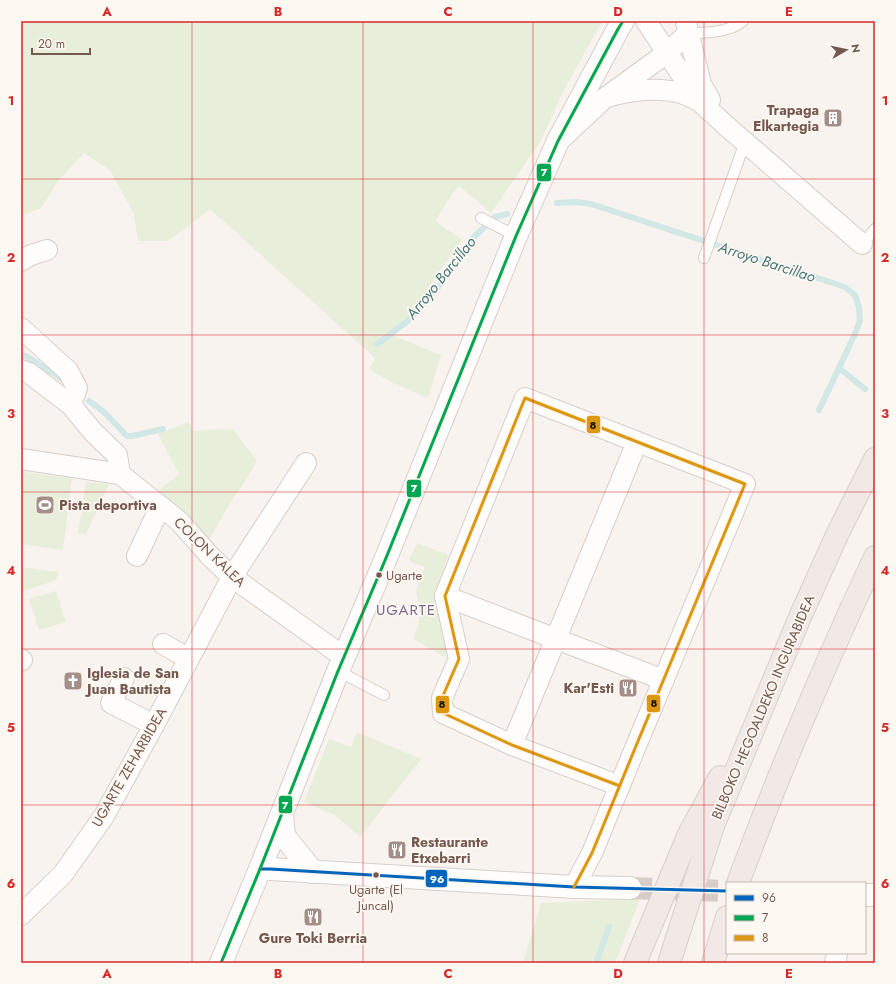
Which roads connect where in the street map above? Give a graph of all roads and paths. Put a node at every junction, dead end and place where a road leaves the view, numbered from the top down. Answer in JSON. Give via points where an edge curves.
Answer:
{"nodes":[{"id":1,"x":623,"y":21,"type":"edge"},
{"id":2,"x":627,"y":21,"type":"edge"},
{"id":3,"x":646,"y":21,"type":"edge"},
{"id":4,"x":743,"y":21,"type":"edge"},
{"id":5,"x":687,"y":27,"type":"edge"},
{"id":6,"x":667,"y":52,"type":"junction"},
{"id":7,"x":602,"y":60,"type":"junction"},
{"id":8,"x":606,"y":97,"type":"junction"},
{"id":9,"x":699,"y":101,"type":"junction"},
{"id":10,"x":723,"y":123,"type":"junction"},
{"id":11,"x":558,"y":141,"type":"junction"},
{"id":12,"x":745,"y":142,"type":"junction"},
{"id":13,"x":481,"y":218,"type":"dead end"},
{"id":14,"x":875,"y":229,"type":"edge"},
{"id":15,"x":516,"y":236,"type":"junction"},
{"id":16,"x":862,"y":244,"type":"joint"},
{"id":17,"x":47,"y":250,"type":"dead end"},
{"id":18,"x":704,"y":258,"type":"dead end"},
{"id":19,"x":21,"y":261,"type":"edge"},
{"id":20,"x":21,"y":328,"type":"edge"},
{"id":21,"x":21,"y":370,"type":"edge"},
{"id":22,"x":71,"y":405,"type":"junction"},
{"id":23,"x":637,"y":442,"type":"junction"},
{"id":24,"x":21,"y":459,"type":"edge"},
{"id":25,"x":875,"y":459,"type":"edge"},
{"id":26,"x":306,"y":463,"type":"dead end"},
{"id":27,"x":120,"y":474,"type":"junction"},
{"id":28,"x":160,"y":507,"type":"junction"},
{"id":29,"x":137,"y":556,"type":"dead end"},
{"id":30,"x":875,"y":556,"type":"edge"},
{"id":31,"x":232,"y":577,"type":"junction"},
{"id":32,"x":445,"y":596,"type":"junction"},
{"id":33,"x":556,"y":639,"type":"junction"},
{"id":34,"x":163,"y":644,"type":"dead end"},
{"id":35,"x":190,"y":659,"type":"junction"},
{"id":36,"x":341,"y":664,"type":"junction"},
{"id":37,"x":124,"y":678,"type":"dead end"},
{"id":38,"x":664,"y":680,"type":"junction"},
{"id":39,"x":771,"y":683,"type":"junction"},
{"id":40,"x":384,"y":695,"type":"dead end"},
{"id":41,"x":154,"y":725,"type":"junction"},
{"id":42,"x":512,"y":745,"type":"junction"},
{"id":43,"x":620,"y":786,"type":"junction"},
{"id":44,"x":282,"y":814,"type":"junction"},
{"id":45,"x":260,"y":869,"type":"junction"},
{"id":46,"x":313,"y":872,"type":"junction"},
{"id":47,"x":738,"y":882,"type":"edge"},
{"id":48,"x":574,"y":887,"type":"junction"},
{"id":49,"x":630,"y":888,"type":"tunnel mouth"},
{"id":50,"x":21,"y":915,"type":"edge"},
{"id":51,"x":726,"y":920,"type":"edge"},
{"id":52,"x":221,"y":963,"type":"edge"},
{"id":53,"x":635,"y":963,"type":"edge"},
{"id":54,"x":670,"y":963,"type":"edge"},
{"id":55,"x":713,"y":963,"type":"edge"}],
"edges":[{"from":1,"to":7,"type":"street"},
{"from":2,"to":7,"type":"street","via":[[613,48]]},
{"from":3,"to":6,"type":"street"},
{"from":4,"to":5,"type":"lane","via":[[724,31]]},
{"from":5,"to":6,"type":"street"},
{"from":5,"to":10,"type":"street","via":[[701,84]]},
{"from":6,"to":8,"type":"street"},
{"from":6,"to":9,"type":"street"},
{"from":7,"to":11,"type":"street"},
{"from":8,"to":9,"type":"street","via":[[649,90],[683,94]]},
{"from":8,"to":11,"type":"street"},
{"from":9,"to":10,"type":"street"},
{"from":10,"to":12,"type":"street"},
{"from":11,"to":15,"type":"street"},
{"from":12,"to":16,"type":"street"},
{"from":12,"to":18,"type":"lane"},
{"from":13,"to":15,"type":"lane"},
{"from":14,"to":16,"type":"lane"},
{"from":15,"to":36,"type":"street"},
{"from":17,"to":19,"type":"street"},
{"from":20,"to":22,"type":"street","via":[[68,371],[77,388]]},
{"from":21,"to":22,"type":"street","via":[[29,373]]},
{"from":22,"to":27,"type":"street","via":[[93,432],[117,455]]},
{"from":23,"to":32,"type":"street","via":[[525,398]]},
{"from":23,"to":33,"type":"street"},
{"from":23,"to":38,"type":"street","via":[[745,484]]},
{"from":24,"to":27,"type":"street"},
{"from":25,"to":39,"type":"highway","name":"BILBOKO HEGOALDEKO INGURABIDEA","via":[[837,535]]},
{"from":26,"to":31,"type":"street","name":"UGARTE ZEHARBIDEA"},
{"from":27,"to":28,"type":"street","name":"COLON KALEA"},
{"from":28,"to":29,"type":"street"},
{"from":28,"to":31,"type":"street","name":"COLON KALEA","via":[[179,521]]},
{"from":30,"to":47,"type":"highway","via":[[763,815]]},
{"from":31,"to":35,"type":"street","name":"UGARTE ZEHARBIDEA"},
{"from":31,"to":36,"type":"street","name":"COLON KALEA"},
{"from":32,"to":33,"type":"street"},
{"from":32,"to":42,"type":"street","via":[[459,659],[442,698],[443,713]]},
{"from":33,"to":38,"type":"street"},
{"from":33,"to":42,"type":"street"},
{"from":34,"to":35,"type":"street"},
{"from":35,"to":41,"type":"street","name":"UGARTE ZEHARBIDEA"},
{"from":36,"to":40,"type":"lane"},
{"from":36,"to":44,"type":"street"},
{"from":37,"to":41,"type":"street","via":[[111,703]]},
{"from":38,"to":43,"type":"street"},
{"from":39,"to":53,"type":"highway","via":[[689,834]]},
{"from":39,"to":54,"type":"highway","name":"BILBOKO HEGOALDEKO INGURABIDEA","via":[[713,826]]},
{"from":41,"to":50,"type":"street","name":"UGARTE ZEHARBIDEA","via":[[118,791],[63,874]]},
{"from":42,"to":43,"type":"street"},
{"from":43,"to":48,"type":"street","via":[[592,853]]},
{"from":44,"to":45,"type":"street"},
{"from":44,"to":46,"type":"street","via":[[284,836]]},
{"from":45,"to":46,"type":"street"},
{"from":45,"to":52,"type":"street"},
{"from":46,"to":48,"type":"street"},
{"from":48,"to":49,"type":"street"},
{"from":51,"to":55,"type":"highway"}]}
